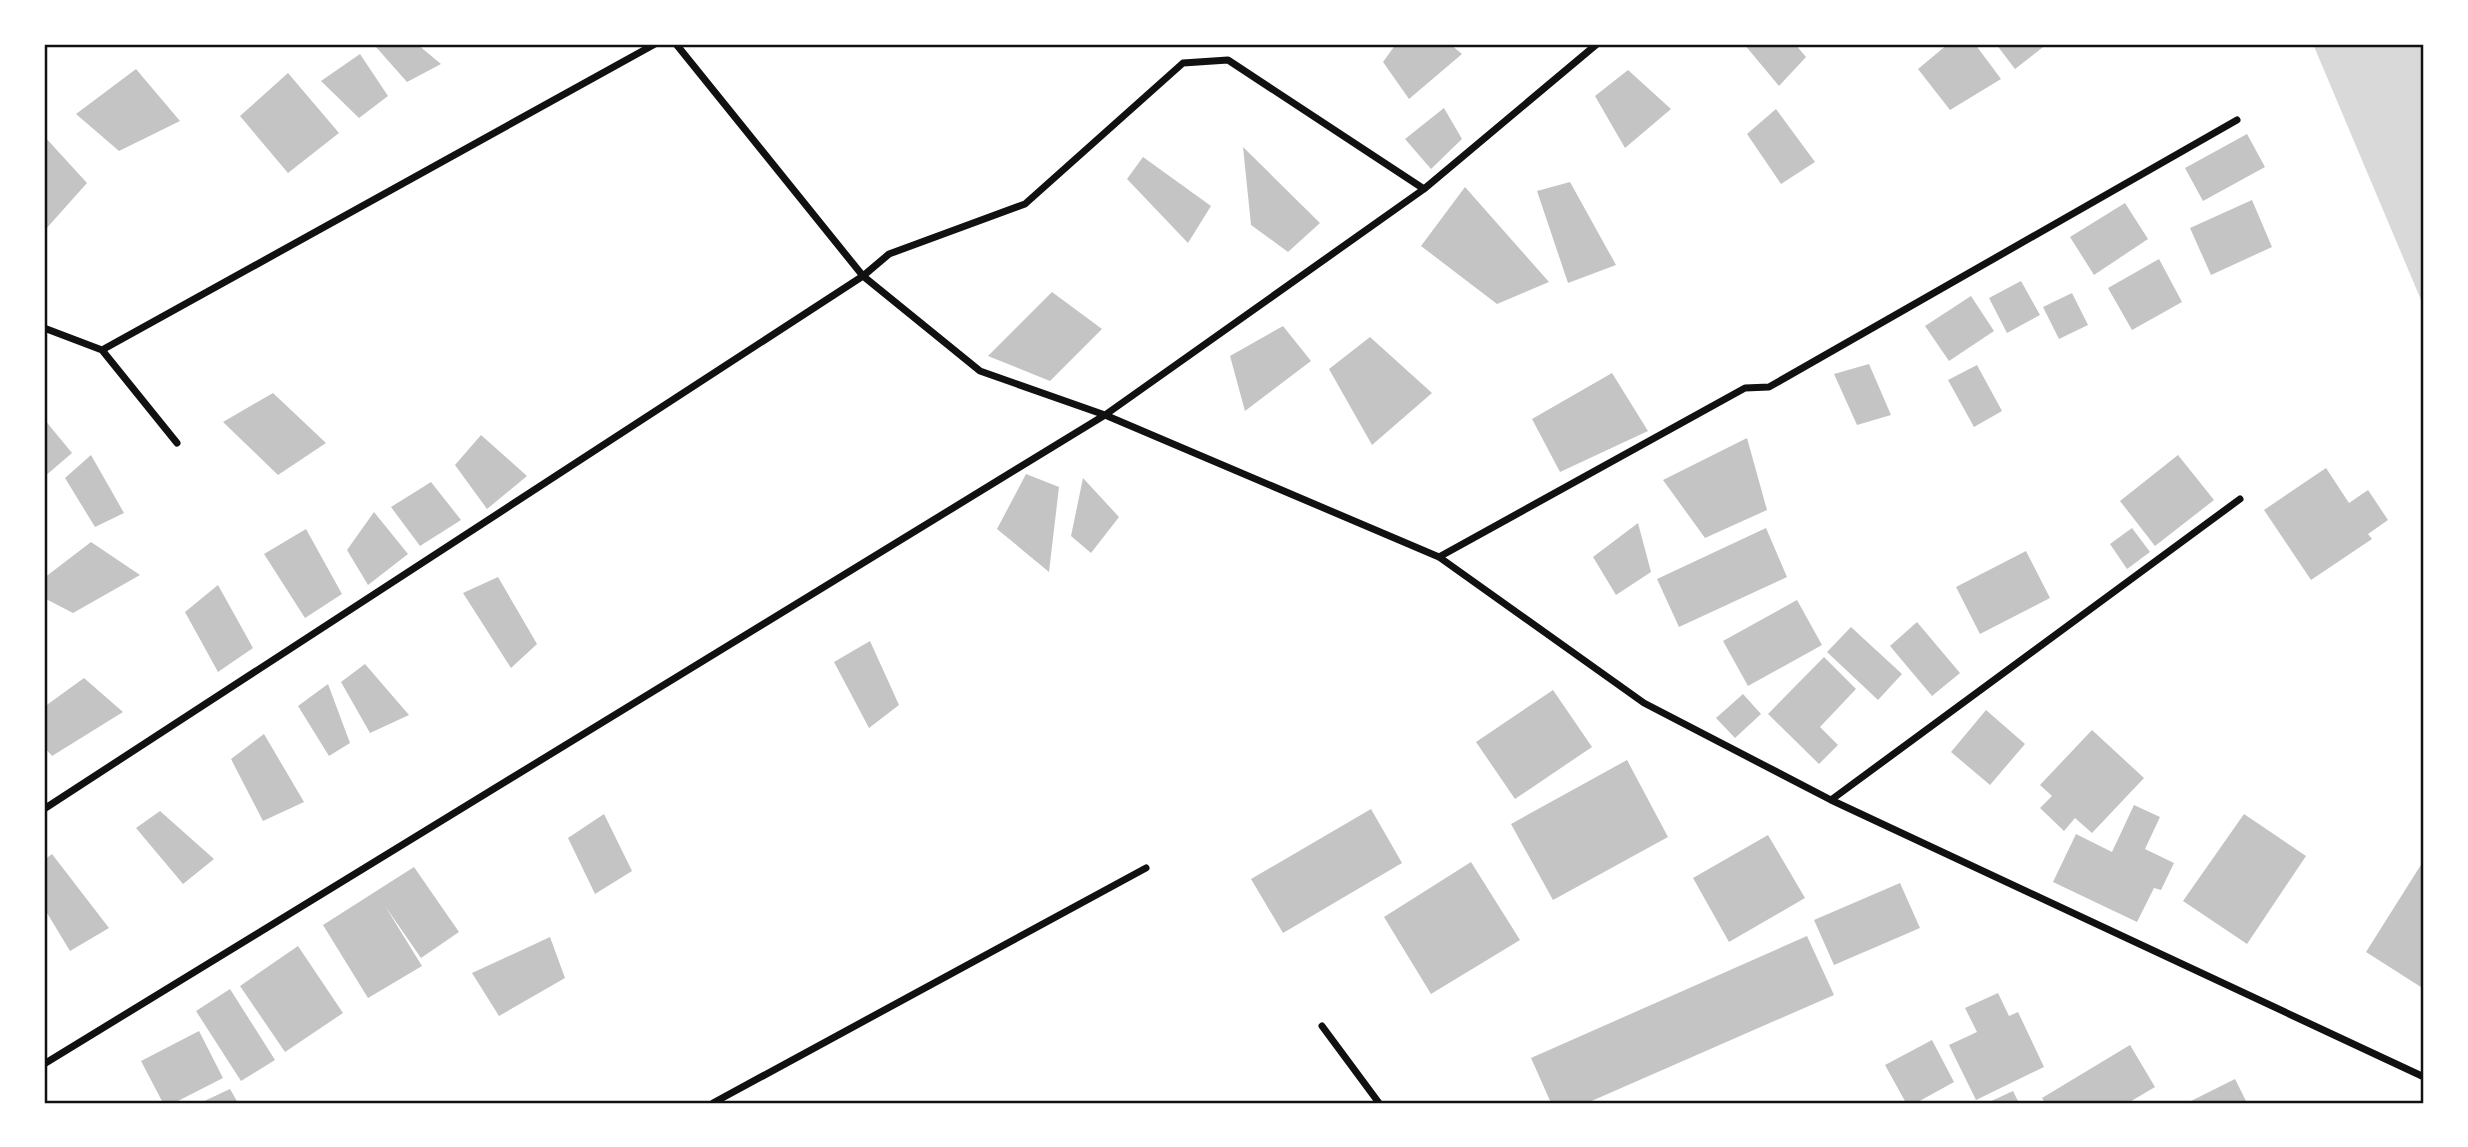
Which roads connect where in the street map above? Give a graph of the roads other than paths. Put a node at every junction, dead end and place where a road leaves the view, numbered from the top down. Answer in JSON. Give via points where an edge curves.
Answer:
{"nodes":[{"id":1,"x":655,"y":44,"type":"edge"},
{"id":2,"x":676,"y":44,"type":"edge"},
{"id":3,"x":1597,"y":44,"type":"edge"},
{"id":4,"x":2237,"y":120,"type":"dead end"},
{"id":5,"x":1424,"y":189,"type":"junction"},
{"id":6,"x":863,"y":276,"type":"junction"},
{"id":7,"x":44,"y":328,"type":"edge"},
{"id":8,"x":102,"y":351,"type":"junction"},
{"id":9,"x":1105,"y":415,"type":"junction"},
{"id":10,"x":177,"y":443,"type":"dead end"},
{"id":11,"x":2240,"y":499,"type":"dead end"},
{"id":12,"x":1439,"y":557,"type":"junction"},
{"id":13,"x":1831,"y":800,"type":"junction"},
{"id":14,"x":44,"y":809,"type":"edge"},
{"id":15,"x":1146,"y":868,"type":"dead end"},
{"id":16,"x":1322,"y":1026,"type":"dead end"},
{"id":17,"x":44,"y":1064,"type":"edge"},
{"id":18,"x":2424,"y":1077,"type":"edge"},
{"id":19,"x":713,"y":1103,"type":"edge"},
{"id":20,"x":1379,"y":1103,"type":"edge"}],
"edges":[{"from":1,"to":8,"type":"street"},
{"from":2,"to":6,"type":"street"},
{"from":3,"to":5,"type":"street"},
{"from":4,"to":12,"type":"street","via":[[1769,387],[1745,388]]},
{"from":5,"to":6,"type":"street","via":[[1228,60],[1183,63],[1025,204],[888,254]]},
{"from":5,"to":9,"type":"street"},
{"from":6,"to":9,"type":"street","via":[[981,371]]},
{"from":6,"to":14,"type":"street"},
{"from":7,"to":8,"type":"street"},
{"from":8,"to":10,"type":"street"},
{"from":9,"to":12,"type":"street"},
{"from":9,"to":17,"type":"street"},
{"from":11,"to":13,"type":"street"},
{"from":12,"to":13,"type":"street","via":[[1644,703]]},
{"from":13,"to":18,"type":"street"},
{"from":15,"to":19,"type":"street"},
{"from":16,"to":20,"type":"street"}]}
